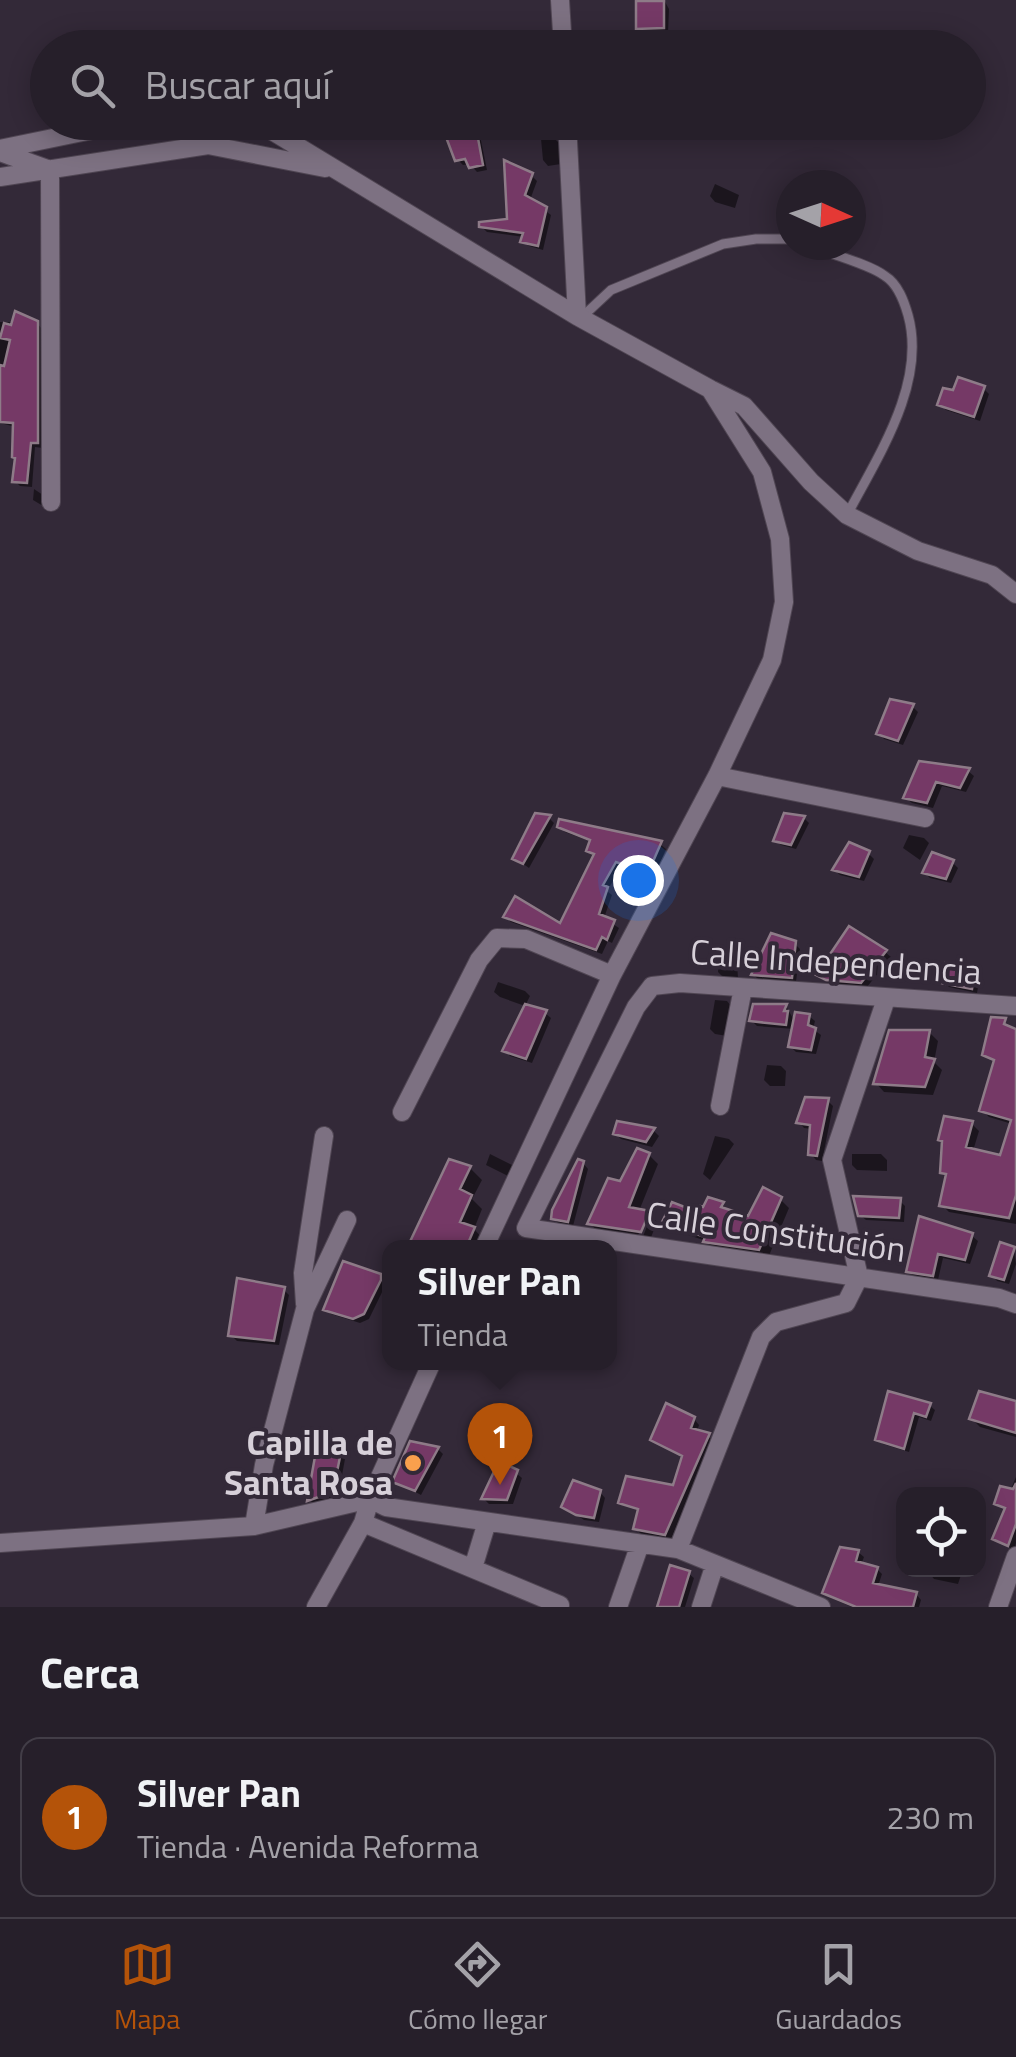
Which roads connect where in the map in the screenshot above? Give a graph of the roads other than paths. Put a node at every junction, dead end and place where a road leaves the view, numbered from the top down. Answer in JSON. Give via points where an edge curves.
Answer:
{"nodes":[{"id":1,"x":560,"y":0,"type":"edge"},
{"id":2,"x":562,"y":30,"type":"edge"},
{"id":3,"x":50,"y":140,"type":"edge"},
{"id":4,"x":286,"y":140,"type":"edge"},
{"id":5,"x":568,"y":140,"type":"edge"},
{"id":6,"x":0,"y":151,"type":"edge"},
{"id":7,"x":50,"y":170,"type":"junction"},
{"id":8,"x":340,"y":171,"type":"junction"},
{"id":9,"x":0,"y":177,"type":"edge"},
{"id":10,"x":776,"y":239,"type":"edge"},
{"id":11,"x":845,"y":260,"type":"edge"},
{"id":12,"x":579,"y":317,"type":"junction"},
{"id":13,"x":710,"y":389,"type":"junction"},
{"id":14,"x":51,"y":502,"type":"dead end"},
{"id":15,"x":848,"y":514,"type":"junction"},
{"id":16,"x":1016,"y":594,"type":"edge"},
{"id":17,"x":717,"y":776,"type":"junction"},
{"id":18,"x":925,"y":818,"type":"dead end"},
{"id":19,"x":612,"y":975,"type":"junction"},
{"id":20,"x":742,"y":988,"type":"junction"},
{"id":21,"x":886,"y":999,"type":"junction"},
{"id":22,"x":1016,"y":1006,"type":"edge"},
{"id":23,"x":551,"y":1100,"type":"junction"},
{"id":24,"x":720,"y":1106,"type":"dead end"},
{"id":25,"x":402,"y":1112,"type":"dead end"},
{"id":26,"x":584,"y":1116,"type":"junction"},
{"id":27,"x":324,"y":1136,"type":"dead end"},
{"id":28,"x":347,"y":1220,"type":"dead end"},
{"id":29,"x":488,"y":1240,"type":"edge"},
{"id":30,"x":608,"y":1240,"type":"edge"},
{"id":31,"x":617,"y":1241,"type":"edge"},
{"id":32,"x":859,"y":1277,"type":"junction"},
{"id":33,"x":1016,"y":1304,"type":"edge"},
{"id":34,"x":305,"y":1310,"type":"junction"},
{"id":35,"x":428,"y":1370,"type":"edge"},
{"id":36,"x":370,"y":1499,"type":"junction"},
{"id":37,"x":487,"y":1522,"type":"junction"},
{"id":38,"x":363,"y":1523,"type":"junction"},
{"id":39,"x":254,"y":1526,"type":"junction"},
{"id":40,"x":0,"y":1543,"type":"edge"},
{"id":41,"x":640,"y":1544,"type":"junction"},
{"id":42,"x":678,"y":1549,"type":"junction"},
{"id":43,"x":1016,"y":1556,"type":"edge"},
{"id":44,"x":715,"y":1564,"type":"junction"},
{"id":45,"x":473,"y":1568,"type":"junction"},
{"id":46,"x":560,"y":1605,"type":"edge"},
{"id":47,"x":316,"y":1607,"type":"edge"},
{"id":48,"x":618,"y":1607,"type":"edge"},
{"id":49,"x":701,"y":1607,"type":"edge"},
{"id":50,"x":821,"y":1607,"type":"edge"},
{"id":51,"x":998,"y":1607,"type":"edge"}],
"edges":[{"from":1,"to":2,"type":"street"},
{"from":3,"to":6,"type":"street"},
{"from":4,"to":8,"type":"street"},
{"from":5,"to":12,"type":"street"},
{"from":6,"to":7,"type":"street"},
{"from":7,"to":8,"type":"street","via":[[208,145]]},
{"from":7,"to":9,"type":"street"},
{"from":7,"to":14,"type":"street"},
{"from":8,"to":12,"type":"street"},
{"from":10,"to":12,"type":"lane","via":[[722,244],[611,290]]},
{"from":11,"to":15,"type":"lane","via":[[886,276],[903,298],[913,364],[890,432]]},
{"from":12,"to":13,"type":"street"},
{"from":13,"to":15,"type":"street","via":[[744,406]]},
{"from":13,"to":17,"type":"street","via":[[762,472],[780,539],[784,602],[772,660]]},
{"from":15,"to":16,"type":"street","via":[[918,551],[992,574]]},
{"from":17,"to":18,"type":"street"},
{"from":17,"to":19,"type":"street"},
{"from":19,"to":23,"type":"street"},
{"from":19,"to":25,"type":"street","via":[[526,940],[497,938],[479,960]]},
{"from":20,"to":21,"type":"street","name":"Calle Independencia"},
{"from":20,"to":24,"type":"street"},
{"from":20,"to":26,"type":"street","name":"Calle Independencia","via":[[652,986]]},
{"from":21,"to":22,"type":"street","name":"Calle Independencia"},
{"from":21,"to":32,"type":"street","via":[[832,1160]]},
{"from":23,"to":26,"type":"street"},
{"from":23,"to":29,"type":"street"},
{"from":26,"to":30,"type":"street","name":"Calle Constitución","via":[[526,1228]]},
{"from":27,"to":34,"type":"street","via":[[303,1273]]},
{"from":28,"to":34,"type":"street"},
{"from":31,"to":32,"type":"street","name":"Calle Constitución"},
{"from":32,"to":33,"type":"street","name":"Calle Constitución"},
{"from":32,"to":42,"type":"street","via":[[846,1303],[776,1322],[761,1337]]},
{"from":34,"to":39,"type":"street"},
{"from":35,"to":36,"type":"street"},
{"from":36,"to":37,"type":"street","via":[[386,1508]]},
{"from":36,"to":38,"type":"street"},
{"from":36,"to":39,"type":"street"},
{"from":37,"to":41,"type":"street"},
{"from":37,"to":45,"type":"street"},
{"from":38,"to":45,"type":"street"},
{"from":38,"to":47,"type":"street"},
{"from":39,"to":40,"type":"street"},
{"from":41,"to":42,"type":"street"},
{"from":41,"to":48,"type":"street"},
{"from":42,"to":44,"type":"street"},
{"from":43,"to":51,"type":"street"},
{"from":44,"to":49,"type":"street"},
{"from":44,"to":50,"type":"street"},
{"from":45,"to":46,"type":"street"}]}
